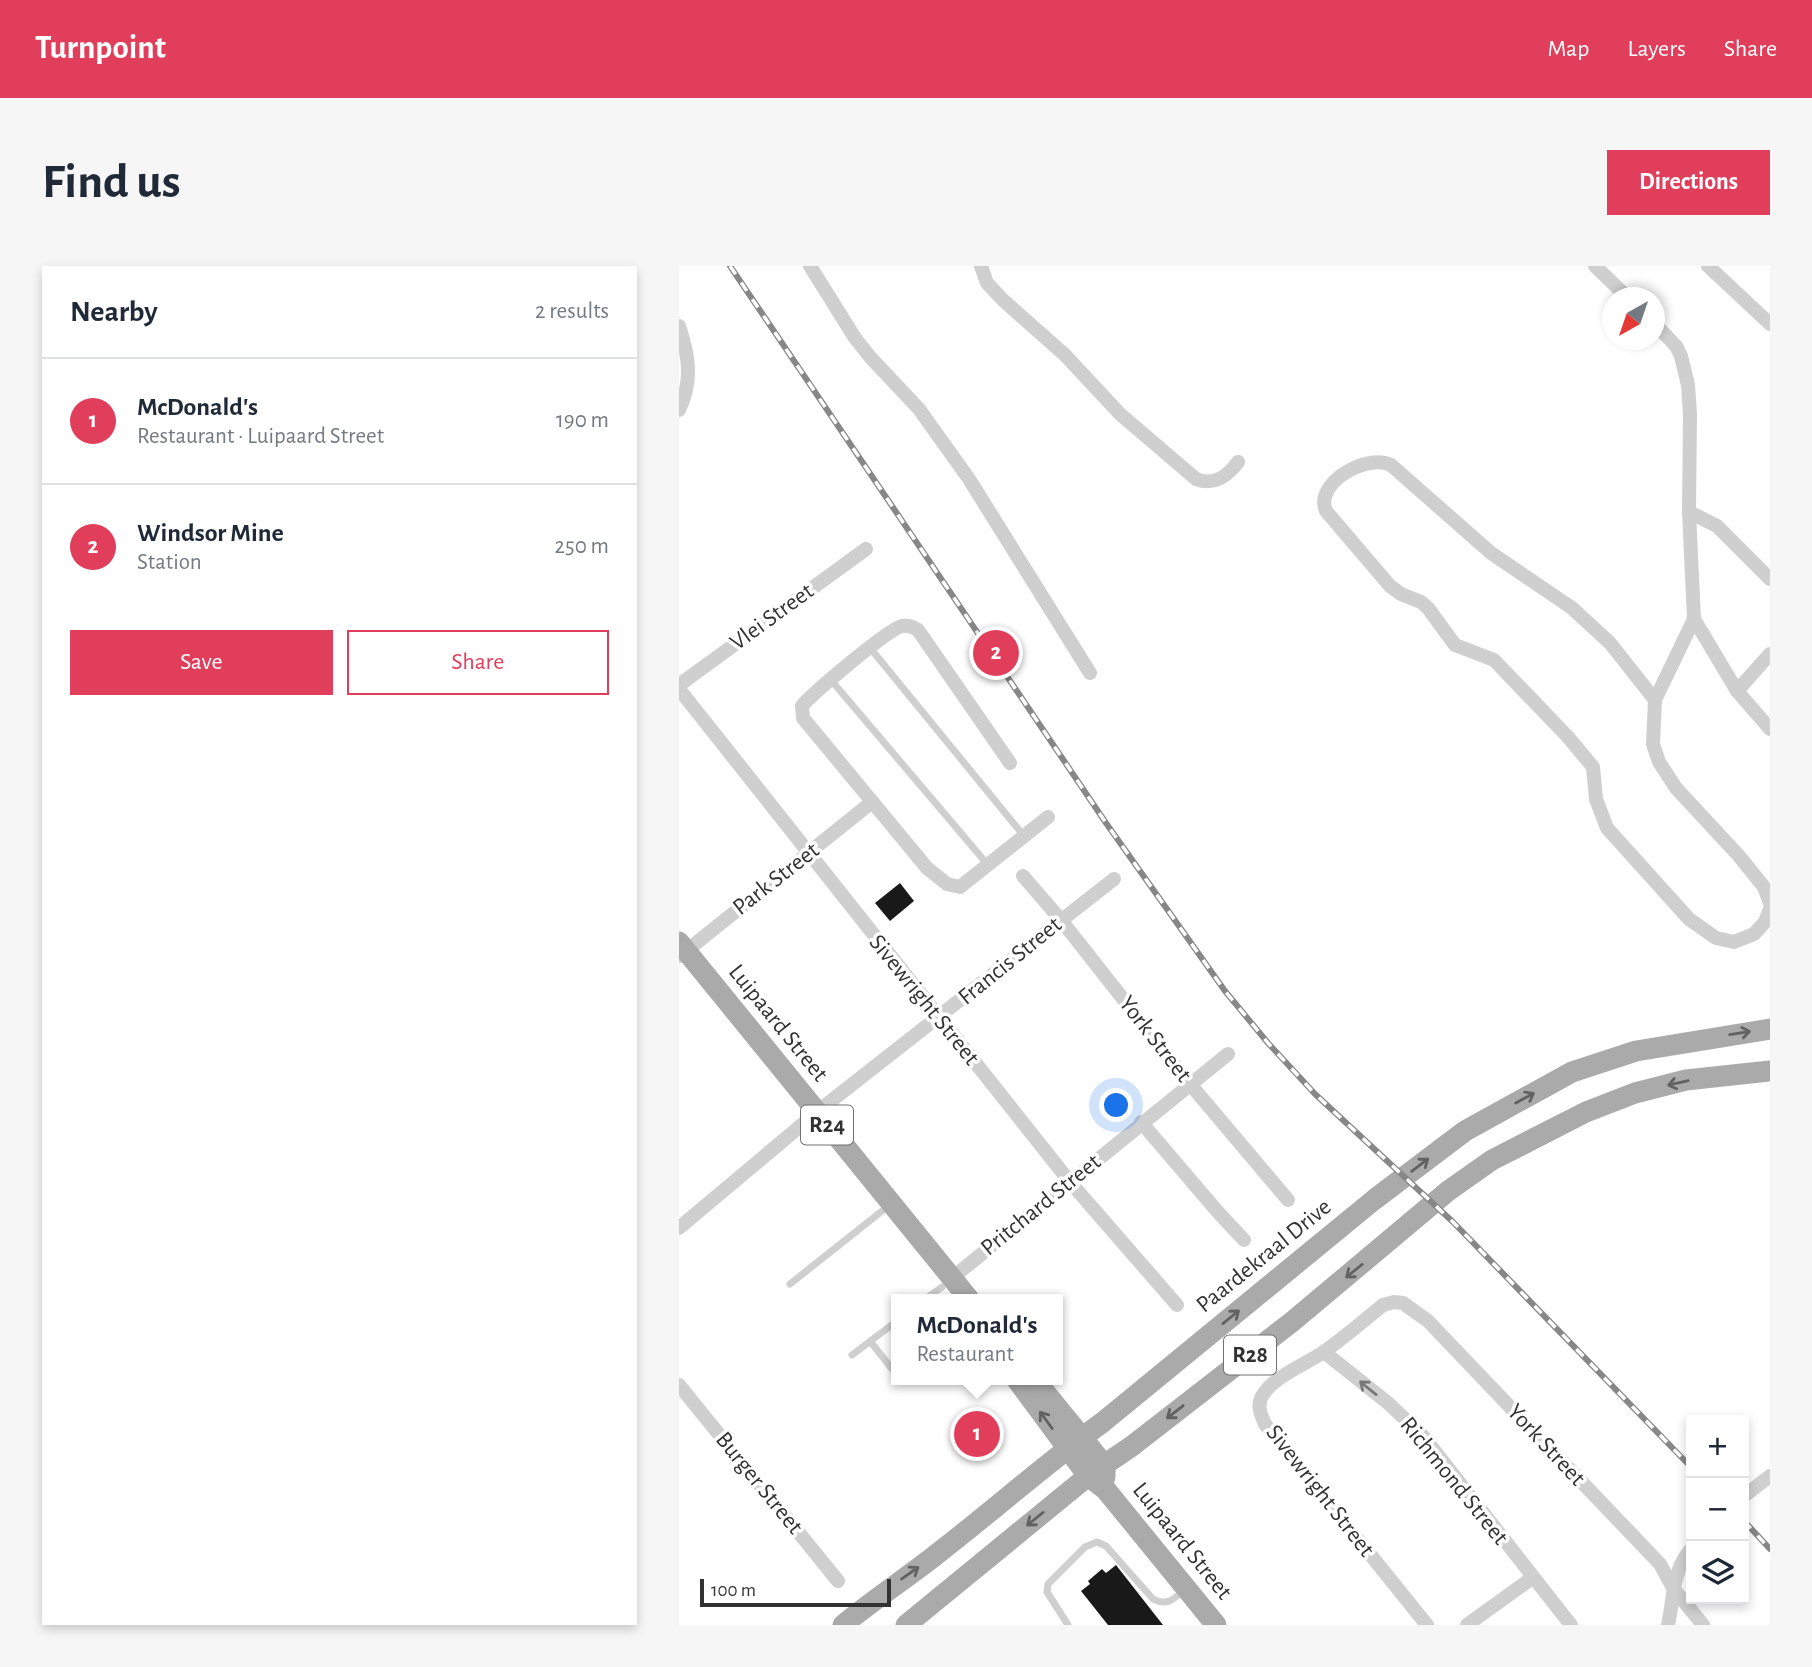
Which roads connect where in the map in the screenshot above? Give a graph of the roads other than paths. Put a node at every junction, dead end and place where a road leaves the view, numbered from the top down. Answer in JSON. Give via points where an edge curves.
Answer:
{"nodes":[{"id":1,"x":810,"y":266,"type":"edge"},
{"id":2,"x":981,"y":266,"type":"edge"},
{"id":3,"x":1595,"y":266,"type":"edge"},
{"id":4,"x":1708,"y":266,"type":"edge"},
{"id":5,"x":1617,"y":287,"type":"edge"},
{"id":6,"x":1770,"y":324,"type":"edge"},
{"id":7,"x":679,"y":326,"type":"edge"},
{"id":8,"x":1665,"y":334,"type":"edge"},
{"id":9,"x":682,"y":404,"type":"edge"},
{"id":10,"x":1238,"y":462,"type":"dead end"},
{"id":11,"x":1689,"y":512,"type":"junction"},
{"id":12,"x":866,"y":550,"type":"dead end"},
{"id":13,"x":1770,"y":579,"type":"edge"},
{"id":14,"x":1694,"y":619,"type":"junction"},
{"id":15,"x":871,"y":649,"type":"junction"},
{"id":16,"x":1770,"y":654,"type":"edge"},
{"id":17,"x":1090,"y":673,"type":"dead end"},
{"id":18,"x":831,"y":680,"type":"junction"},
{"id":19,"x":679,"y":687,"type":"edge"},
{"id":20,"x":1737,"y":691,"type":"junction"},
{"id":21,"x":1655,"y":699,"type":"junction"},
{"id":22,"x":1770,"y":729,"type":"edge"},
{"id":23,"x":1010,"y":762,"type":"dead end"},
{"id":24,"x":872,"y":802,"type":"junction"},
{"id":25,"x":1048,"y":817,"type":"dead end"},
{"id":26,"x":1024,"y":836,"type":"junction"},
{"id":27,"x":808,"y":854,"type":"junction"},
{"id":28,"x":988,"y":865,"type":"junction"},
{"id":29,"x":1023,"y":876,"type":"dead end"},
{"id":30,"x":1114,"y":879,"type":"dead end"},
{"id":31,"x":1770,"y":903,"type":"edge"},
{"id":32,"x":1770,"y":909,"type":"edge"},
{"id":33,"x":1061,"y":920,"type":"junction"},
{"id":34,"x":681,"y":952,"type":"edge"},
{"id":35,"x":938,"y":1018,"type":"junction"},
{"id":36,"x":1770,"y":1030,"type":"edge"},
{"id":37,"x":1228,"y":1054,"type":"dead end"},
{"id":38,"x":1770,"y":1071,"type":"edge"},
{"id":39,"x":1190,"y":1084,"type":"junction"},
{"id":40,"x":813,"y":1116,"type":"junction"},
{"id":41,"x":1142,"y":1122,"type":"junction"},
{"id":42,"x":1070,"y":1182,"type":"junction"},
{"id":43,"x":1287,"y":1200,"type":"dead end"},
{"id":44,"x":882,"y":1211,"type":"junction"},
{"id":45,"x":679,"y":1228,"type":"edge"},
{"id":46,"x":1244,"y":1240,"type":"dead end"},
{"id":47,"x":790,"y":1284,"type":"dead end"},
{"id":48,"x":943,"y":1291,"type":"edge"},
{"id":49,"x":1177,"y":1305,"type":"dead end"},
{"id":50,"x":1412,"y":1307,"type":"joint"},
{"id":51,"x":891,"y":1325,"type":"edge"},
{"id":52,"x":870,"y":1341,"type":"junction"},
{"id":53,"x":1324,"y":1352,"type":"junction"},
{"id":54,"x":852,"y":1355,"type":"dead end"},
{"id":55,"x":891,"y":1368,"type":"edge"},
{"id":56,"x":679,"y":1385,"type":"edge"},
{"id":57,"x":1022,"y":1385,"type":"edge"},
{"id":58,"x":1038,"y":1385,"type":"edge"},
{"id":59,"x":1075,"y":1443,"type":"junction"},
{"id":60,"x":1096,"y":1471,"type":"junction"},
{"id":61,"x":1770,"y":1476,"type":"edge"},
{"id":62,"x":1749,"y":1492,"type":"edge"},
{"id":63,"x":1686,"y":1557,"type":"edge"},
{"id":64,"x":1532,"y":1578,"type":"junction"},
{"id":65,"x":838,"y":1581,"type":"dead end"},
{"id":66,"x":1186,"y":1588,"type":"junction"},
{"id":67,"x":1673,"y":1588,"type":"junction"},
{"id":68,"x":843,"y":1625,"type":"edge"},
{"id":69,"x":906,"y":1625,"type":"edge"},
{"id":70,"x":1068,"y":1625,"type":"edge"},
{"id":71,"x":1216,"y":1625,"type":"edge"},
{"id":72,"x":1427,"y":1625,"type":"edge"},
{"id":73,"x":1467,"y":1625,"type":"edge"},
{"id":74,"x":1571,"y":1625,"type":"edge"},
{"id":75,"x":1668,"y":1625,"type":"edge"},
{"id":76,"x":1703,"y":1625,"type":"edge"}],
"edges":[{"from":1,"to":17,"type":"street","via":[[855,338],[919,409],[969,479]]},
{"from":2,"to":10,"type":"street","via":[[987,283],[1003,300],[1065,355],[1120,414],[1196,479],[1206,483],[1217,480]]},
{"from":3,"to":5,"type":"street"},
{"from":4,"to":6,"type":"street"},
{"from":7,"to":9,"type":"street","via":[[689,360]]},
{"from":8,"to":11,"type":"street","via":[[1676,346],[1687,375]]},
{"from":11,"to":13,"type":"street","via":[[1717,526]]},
{"from":11,"to":14,"type":"street"},
{"from":12,"to":19,"type":"street","name":"Vlei Street"},
{"from":14,"to":20,"type":"street"},
{"from":14,"to":21,"type":"street"},
{"from":15,"to":18,"type":"street"},
{"from":15,"to":23,"type":"street","via":[[901,626],[918,630]]},
{"from":15,"to":26,"type":"lane"},
{"from":16,"to":20,"type":"street"},
{"from":18,"to":24,"type":"street","via":[[802,706],[803,718]]},
{"from":18,"to":28,"type":"lane"},
{"from":19,"to":27,"type":"street","name":"Sivewright Street"},
{"from":20,"to":22,"type":"street"},
{"from":21,"to":31,"type":"street","via":[[1653,744],[1658,762],[1764,887]]},
{"from":21,"to":32,"type":"street","via":[[1610,643],[1572,608],[1491,553],[1391,465],[1381,461],[1357,467],[1330,486],[1324,500],[1326,511],[1391,586],[1428,608],[1455,645],[1494,660],[1593,767],[1607,828],[1689,919],[1716,938],[1734,942],[1754,934]]},
{"from":24,"to":27,"type":"street","name":"Park Street"},
{"from":24,"to":28,"type":"street","via":[[927,868],[947,884],[960,887]]},
{"from":25,"to":26,"type":"street"},
{"from":26,"to":28,"type":"street"},
{"from":27,"to":34,"type":"street","name":"Park Street"},
{"from":27,"to":35,"type":"street","name":"Sivewright Street"},
{"from":29,"to":33,"type":"street","name":"York Street"},
{"from":30,"to":33,"type":"street","name":"Francis Street"},
{"from":33,"to":35,"type":"street","name":"Francis Street"},
{"from":33,"to":39,"type":"street","name":"York Street"},
{"from":34,"to":40,"type":"main road","name":"Luipaard Street","number":"R24"},
{"from":35,"to":40,"type":"street","name":"Francis Street"},
{"from":35,"to":42,"type":"street","name":"Sivewright Street"},
{"from":59,"to":36,"type":"main road","name":"Paardekraal Drive","number":"R28","one_way":true,"via":[[1465,1131],[1572,1072],[1636,1051]]},
{"from":37,"to":39,"type":"street","name":"Pritchard Street"},
{"from":38,"to":60,"type":"main road","number":"R28","one_way":true,"via":[[1686,1080],[1635,1093],[1586,1112],[1492,1160],[1448,1191],[1293,1321]]},
{"from":39,"to":41,"type":"street","name":"Pritchard Street"},
{"from":39,"to":43,"type":"street","name":"York Street"},
{"from":40,"to":44,"type":"main road","name":"Luipaard Street","number":"R24"},
{"from":40,"to":45,"type":"street","name":"Francis Street"},
{"from":40,"to":48,"type":"main road","name":"Luipaard Street","number":"R24"},
{"from":41,"to":42,"type":"street","name":"Pritchard Street"},
{"from":41,"to":46,"type":"street"},
{"from":42,"to":48,"type":"street","name":"Pritchard Street"},
{"from":42,"to":49,"type":"street","name":"Sivewright Street"},
{"from":44,"to":47,"type":"lane"},
{"from":44,"to":48,"type":"main road","name":"Luipaard Street","number":"R24"},
{"from":50,"to":53,"type":"street","name":"Sivewright Street","via":[[1394,1302],[1383,1306]]},
{"from":50,"to":67,"type":"street","name":"York Street","via":[[1660,1564]]},
{"from":51,"to":52,"type":"lane"},
{"from":52,"to":54,"type":"lane"},
{"from":52,"to":55,"type":"lane"},
{"from":64,"to":53,"type":"street","name":"Richmond Street","one_way":true,"via":[[1423,1436]]},
{"from":53,"to":72,"type":"street","name":"Sivewright Street","via":[[1265,1392],[1260,1411],[1265,1424]]},
{"from":56,"to":65,"type":"street","name":"Burger Street"},
{"from":59,"to":57,"type":"main road","name":"Luipaard Street","one_way":true},
{"from":58,"to":59,"type":"main road","name":"Luipaard Street"},
{"from":59,"to":60,"type":"main road","name":"Luipaard Street"},
{"from":68,"to":59,"type":"main road","name":"Paardekraal Drive","number":"R28","one_way":true},
{"from":60,"to":66,"type":"main road","name":"Luipaard Street","via":[[1106,1490]]},
{"from":60,"to":69,"type":"main road","number":"R28","one_way":true},
{"from":61,"to":62,"type":"street"},
{"from":63,"to":67,"type":"street"},
{"from":64,"to":73,"type":"street"},
{"from":64,"to":74,"type":"street","name":"Richmond Street"},
{"from":66,"to":70,"type":"lane","via":[[1160,1603],[1097,1542],[1085,1547],[1048,1584],[1047,1592]]},
{"from":66,"to":71,"type":"main road","name":"Luipaard Street"},
{"from":67,"to":75,"type":"street"},
{"from":67,"to":76,"type":"street"}]}
